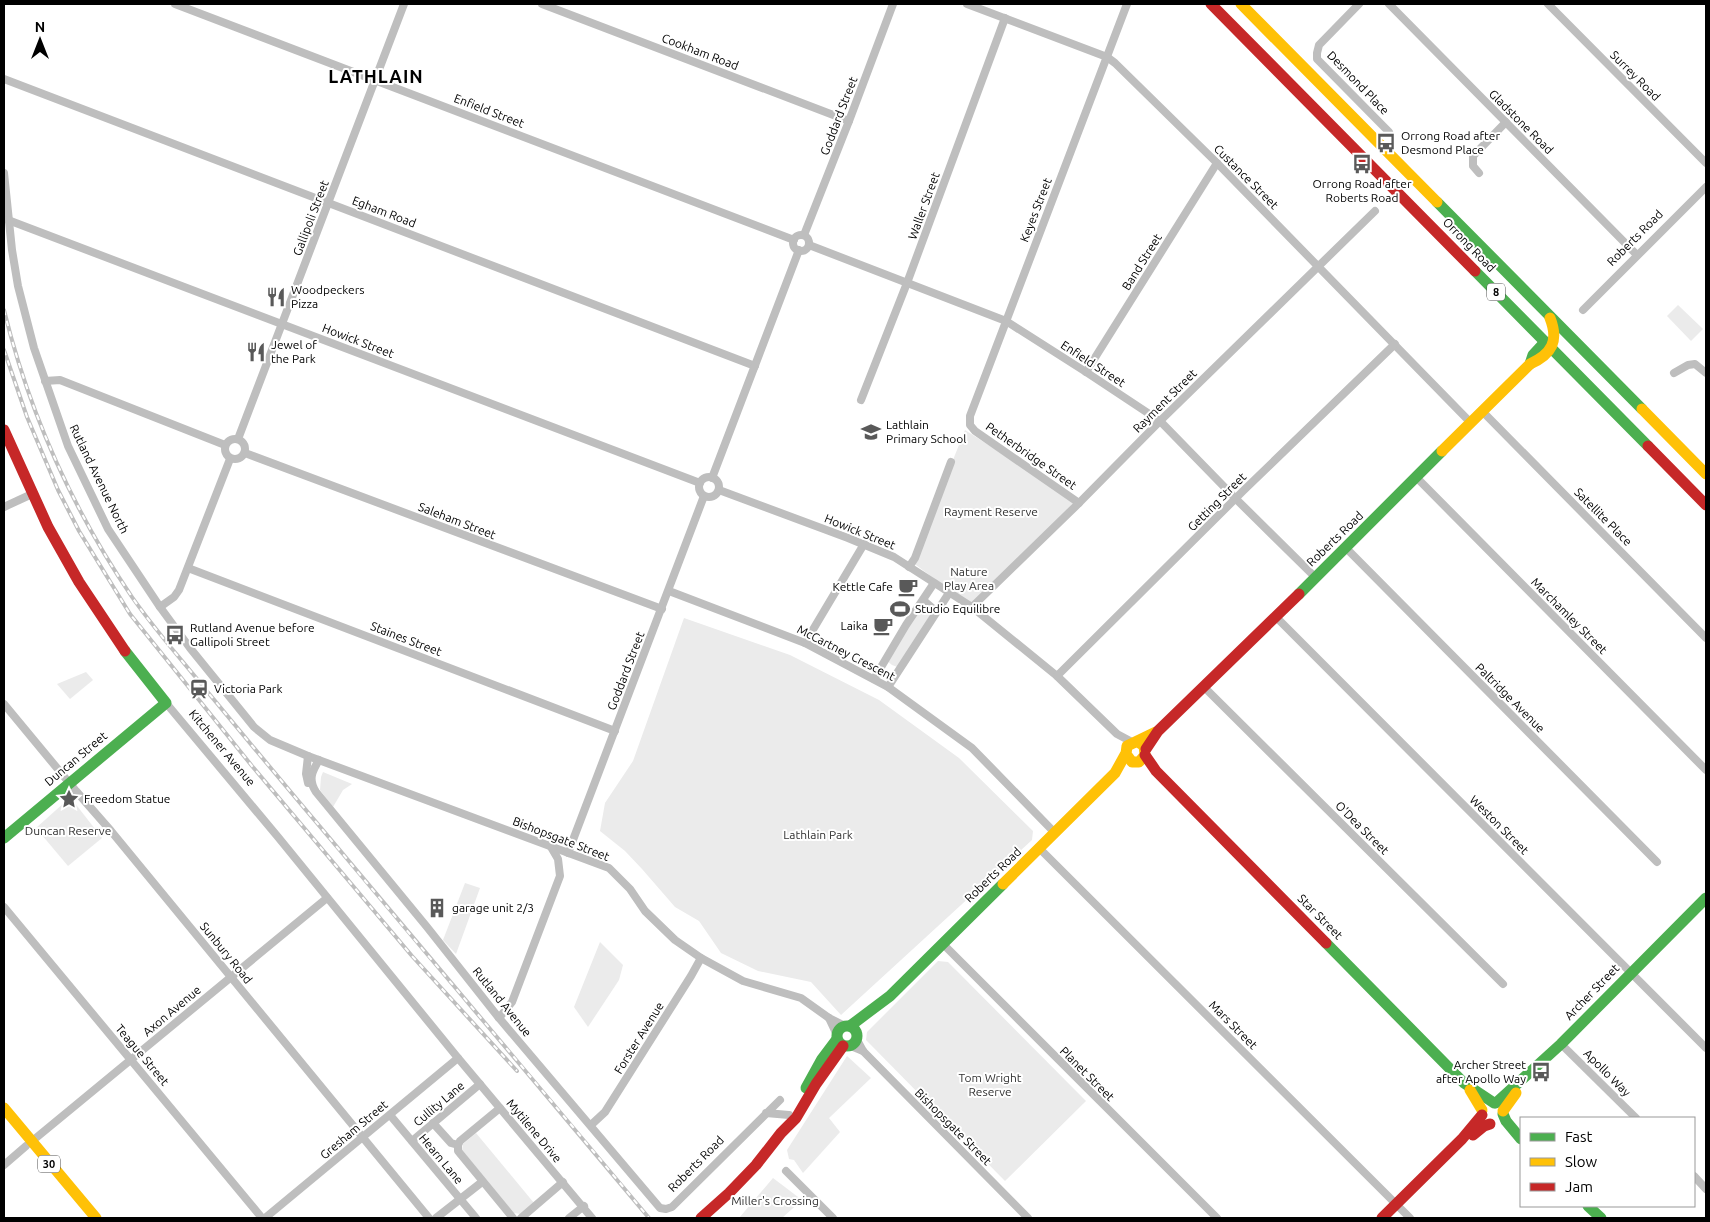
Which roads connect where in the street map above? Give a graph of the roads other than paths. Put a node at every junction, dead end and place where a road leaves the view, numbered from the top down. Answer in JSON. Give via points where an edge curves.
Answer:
{"nodes":[{"id":1,"x":175,"y":4,"type":"edge"},
{"id":2,"x":404,"y":4,"type":"edge"},
{"id":3,"x":542,"y":4,"type":"edge"},
{"id":4,"x":893,"y":4,"type":"edge"},
{"id":5,"x":967,"y":4,"type":"edge"},
{"id":6,"x":1127,"y":4,"type":"edge"},
{"id":7,"x":1211,"y":4,"type":"edge"},
{"id":8,"x":1241,"y":4,"type":"edge"},
{"id":9,"x":1359,"y":4,"type":"edge"},
{"id":10,"x":1389,"y":4,"type":"edge"},
{"id":11,"x":1548,"y":4,"type":"edge"},
{"id":12,"x":1005,"y":18,"type":"junction"},
{"id":13,"x":1107,"y":57,"type":"junction"},
{"id":14,"x":4,"y":79,"type":"edge"},
{"id":15,"x":375,"y":80,"type":"junction"},
{"id":16,"x":849,"y":120,"type":"junction"},
{"id":17,"x":1506,"y":122,"type":"junction"},
{"id":18,"x":1389,"y":132,"type":"dead end"},
{"id":19,"x":1218,"y":163,"type":"junction"},
{"id":20,"x":1706,"y":163,"type":"edge"},
{"id":21,"x":4,"y":173,"type":"edge"},
{"id":22,"x":1479,"y":173,"type":"dead end"},
{"id":23,"x":1706,"y":187,"type":"edge"},
{"id":24,"x":328,"y":202,"type":"junction"},
{"id":25,"x":1375,"y":211,"type":"dead end"},
{"id":26,"x":8,"y":220,"type":"junction"},
{"id":27,"x":804,"y":235,"type":"junction"},
{"id":28,"x":794,"y":240,"type":"junction"},
{"id":29,"x":809,"y":245,"type":"junction"},
{"id":30,"x":799,"y":250,"type":"junction"},
{"id":31,"x":1637,"y":255,"type":"junction"},
{"id":32,"x":1319,"y":266,"type":"junction"},
{"id":33,"x":907,"y":283,"type":"junction"},
{"id":34,"x":1583,"y":310,"type":"dead end"},
{"id":35,"x":1548,"y":314,"type":"junction"},
{"id":36,"x":1006,"y":321,"type":"junction"},
{"id":37,"x":282,"y":324,"type":"junction"},
{"id":38,"x":1395,"y":344,"type":"junction"},
{"id":39,"x":1548,"y":345,"type":"junction"},
{"id":40,"x":755,"y":366,"type":"junction"},
{"id":41,"x":1086,"y":372,"type":"junction"},
{"id":42,"x":1706,"y":373,"type":"edge"},
{"id":43,"x":1674,"y":374,"type":"dead end"},
{"id":44,"x":45,"y":381,"type":"junction"},
{"id":45,"x":861,"y":400,"type":"dead end"},
{"id":46,"x":1483,"y":412,"type":"junction"},
{"id":47,"x":1160,"y":421,"type":"junction"},
{"id":48,"x":1471,"y":423,"type":"junction"},
{"id":49,"x":970,"y":425,"type":"joint"},
{"id":50,"x":4,"y":430,"type":"edge"},
{"id":51,"x":238,"y":439,"type":"junction"},
{"id":52,"x":225,"y":445,"type":"junction"},
{"id":53,"x":245,"y":453,"type":"junction"},
{"id":54,"x":230,"y":459,"type":"junction"},
{"id":55,"x":951,"y":462,"type":"dead end"},
{"id":56,"x":1706,"y":474,"type":"edge"},
{"id":57,"x":712,"y":478,"type":"junction"},
{"id":58,"x":1416,"y":478,"type":"junction"},
{"id":59,"x":700,"y":483,"type":"junction"},
{"id":60,"x":719,"y":490,"type":"junction"},
{"id":61,"x":32,"y":494,"type":"junction"},
{"id":62,"x":704,"y":496,"type":"junction"},
{"id":63,"x":1236,"y":499,"type":"junction"},
{"id":64,"x":1079,"y":504,"type":"junction"},
{"id":65,"x":1706,"y":505,"type":"edge"},
{"id":66,"x":4,"y":507,"type":"edge"},
{"id":67,"x":864,"y":544,"type":"junction"},
{"id":68,"x":1346,"y":548,"type":"junction"},
{"id":69,"x":909,"y":567,"type":"junction"},
{"id":70,"x":188,"y":568,"type":"junction"},
{"id":71,"x":1315,"y":577,"type":"junction"},
{"id":72,"x":934,"y":583,"type":"junction"},
{"id":73,"x":669,"y":591,"type":"junction"},
{"id":74,"x":949,"y":593,"type":"junction"},
{"id":75,"x":923,"y":600,"type":"junction"},
{"id":76,"x":160,"y":607,"type":"junction"},
{"id":77,"x":972,"y":607,"type":"junction"},
{"id":78,"x":662,"y":609,"type":"junction"},
{"id":79,"x":937,"y":612,"type":"junction"},
{"id":80,"x":1276,"y":617,"type":"junction"},
{"id":81,"x":1706,"y":638,"type":"edge"},
{"id":82,"x":805,"y":642,"type":"junction"},
{"id":83,"x":886,"y":660,"type":"junction"},
{"id":84,"x":900,"y":668,"type":"junction"},
{"id":85,"x":1057,"y":676,"type":"junction"},
{"id":86,"x":874,"y":679,"type":"junction"},
{"id":87,"x":888,"y":687,"type":"junction"},
{"id":88,"x":1204,"y":687,"type":"junction"},
{"id":89,"x":166,"y":703,"type":"junction"},
{"id":90,"x":4,"y":704,"type":"edge"},
{"id":91,"x":254,"y":726,"type":"joint"},
{"id":92,"x":615,"y":731,"type":"junction"},
{"id":93,"x":1136,"y":752,"type":"junction"},
{"id":94,"x":308,"y":756,"type":"junction"},
{"id":95,"x":319,"y":760,"type":"junction"},
{"id":96,"x":1706,"y":770,"type":"edge"},
{"id":97,"x":69,"y":783,"type":"junction"},
{"id":98,"x":326,"y":805,"type":"junction"},
{"id":99,"x":1056,"y":833,"type":"junction"},
{"id":100,"x":4,"y":838,"type":"edge"},
{"id":101,"x":551,"y":847,"type":"junction"},
{"id":102,"x":1040,"y":848,"type":"junction"},
{"id":103,"x":568,"y":853,"type":"junction"},
{"id":104,"x":1658,"y":862,"type":"dead end"},
{"id":105,"x":328,"y":898,"type":"junction"},
{"id":106,"x":1706,"y":898,"type":"edge"},
{"id":107,"x":1706,"y":906,"type":"edge"},
{"id":108,"x":4,"y":907,"type":"edge"},
{"id":109,"x":943,"y":944,"type":"junction"},
{"id":110,"x":701,"y":958,"type":"junction"},
{"id":111,"x":1632,"y":975,"type":"junction"},
{"id":112,"x":231,"y":977,"type":"junction"},
{"id":113,"x":1503,"y":984,"type":"dead end"},
{"id":114,"x":890,"y":996,"type":"junction"},
{"id":115,"x":500,"y":1018,"type":"junction"},
{"id":116,"x":829,"y":1018,"type":"junction"},
{"id":117,"x":848,"y":1026,"type":"junction"},
{"id":118,"x":847,"y":1040,"type":"junction"},
{"id":119,"x":1563,"y":1045,"type":"junction"},
{"id":120,"x":1706,"y":1048,"type":"edge"},
{"id":121,"x":458,"y":1058,"type":"junction"},
{"id":122,"x":131,"y":1059,"type":"junction"},
{"id":123,"x":1464,"y":1083,"type":"junction"},
{"id":124,"x":480,"y":1084,"type":"junction"},
{"id":125,"x":780,"y":1100,"type":"dead end"},
{"id":126,"x":4,"y":1108,"type":"edge"},
{"id":127,"x":500,"y":1108,"type":"junction"},
{"id":128,"x":1499,"y":1108,"type":"junction"},
{"id":129,"x":766,"y":1113,"type":"junction"},
{"id":130,"x":390,"y":1115,"type":"junction"},
{"id":131,"x":789,"y":1115,"type":"junction"},
{"id":132,"x":1635,"y":1117,"type":"edge"},
{"id":133,"x":1487,"y":1118,"type":"junction"},
{"id":134,"x":4,"y":1120,"type":"edge"},
{"id":135,"x":433,"y":1123,"type":"junction"},
{"id":136,"x":591,"y":1125,"type":"junction"},
{"id":137,"x":781,"y":1133,"type":"junction"},
{"id":138,"x":363,"y":1137,"type":"junction"},
{"id":139,"x":1520,"y":1138,"type":"edge"},
{"id":140,"x":412,"y":1141,"type":"junction"},
{"id":141,"x":28,"y":1144,"type":"junction"},
{"id":142,"x":458,"y":1145,"type":"junction"},
{"id":143,"x":4,"y":1165,"type":"edge"},
{"id":144,"x":786,"y":1171,"type":"dead end"},
{"id":145,"x":1695,"y":1177,"type":"edge"},
{"id":146,"x":482,"y":1182,"type":"junction"},
{"id":147,"x":564,"y":1182,"type":"junction"},
{"id":148,"x":1706,"y":1189,"type":"edge"},
{"id":149,"x":460,"y":1200,"type":"junction"},
{"id":150,"x":584,"y":1206,"type":"junction"},
{"id":151,"x":1398,"y":1206,"type":"junction"},
{"id":152,"x":1589,"y":1207,"type":"edge"},
{"id":153,"x":664,"y":1209,"type":"joint"},
{"id":154,"x":85,"y":1218,"type":"edge"},
{"id":155,"x":96,"y":1218,"type":"edge"},
{"id":156,"x":264,"y":1218,"type":"edge"},
{"id":157,"x":429,"y":1218,"type":"edge"},
{"id":158,"x":436,"y":1218,"type":"edge"},
{"id":159,"x":476,"y":1218,"type":"edge"},
{"id":160,"x":513,"y":1218,"type":"edge"},
{"id":161,"x":521,"y":1218,"type":"edge"},
{"id":162,"x":569,"y":1218,"type":"edge"},
{"id":163,"x":592,"y":1218,"type":"edge"},
{"id":164,"x":701,"y":1218,"type":"edge"},
{"id":165,"x":834,"y":1218,"type":"edge"},
{"id":166,"x":1028,"y":1218,"type":"edge"},
{"id":167,"x":1216,"y":1218,"type":"edge"},
{"id":168,"x":1382,"y":1218,"type":"edge"},
{"id":169,"x":1389,"y":1218,"type":"edge"},
{"id":170,"x":1410,"y":1218,"type":"edge"},
{"id":171,"x":1601,"y":1218,"type":"edge"}],
"edges":[{"from":1,"to":15,"type":"street","name":"Enfield Street"},
{"from":2,"to":15,"type":"street","name":"Gallipoli Street"},
{"from":3,"to":16,"type":"street","name":"Cookham Road"},
{"from":4,"to":16,"type":"street","name":"Goddard Street"},
{"from":5,"to":12,"type":"street","name":"Custance Street"},
{"from":6,"to":13,"type":"street","name":"Keyes Street"},
{"from":7,"to":39,"type":"main road","name":"Orrong Road","number":"8"},
{"from":8,"to":35,"type":"main road","name":"Orrong Road","number":"8"},
{"from":9,"to":18,"type":"street","name":"Desmond Place","via":[[1319,45],[1317,59]]},
{"from":10,"to":17,"type":"street","name":"Gladstone Road"},
{"from":11,"to":20,"type":"street","name":"Surrey Road"},
{"from":12,"to":13,"type":"street","name":"Custance Street"},
{"from":12,"to":33,"type":"street","name":"Waller Street"},
{"from":13,"to":19,"type":"street","name":"Custance Street"},
{"from":13,"to":36,"type":"street","name":"Keyes Street"},
{"from":14,"to":24,"type":"street","name":"Egham Road"},
{"from":15,"to":24,"type":"street","name":"Gallipoli Street"},
{"from":15,"to":28,"type":"street","name":"Enfield Street"},
{"from":16,"to":27,"type":"street","name":"Goddard Street"},
{"from":17,"to":22,"type":"street","via":[[1472,156],[1472,166]]},
{"from":17,"to":31,"type":"street","name":"Gladstone Road"},
{"from":19,"to":32,"type":"street","name":"Custance Street"},
{"from":19,"to":41,"type":"street","name":"Band Street"},
{"from":21,"to":26,"type":"street","name":"Rutland Avenue North"},
{"from":23,"to":31,"type":"street","name":"Roberts Road"},
{"from":24,"to":37,"type":"street","name":"Gallipoli Street"},
{"from":24,"to":40,"type":"street","name":"Egham Road"},
{"from":25,"to":32,"type":"street","name":"Rayment Street"},
{"from":26,"to":37,"type":"street","name":"Howick Street"},
{"from":26,"to":44,"type":"street","name":"Rutland Avenue North","via":[[18,286]]},
{"from":27,"to":28,"type":"street"},
{"from":27,"to":29,"type":"street"},
{"from":28,"to":30,"type":"street"},
{"from":29,"to":30,"type":"street"},
{"from":29,"to":33,"type":"street","name":"Enfield Street"},
{"from":30,"to":40,"type":"street"},
{"from":31,"to":34,"type":"street","name":"Roberts Road"},
{"from":32,"to":38,"type":"street","name":"Custance Street"},
{"from":32,"to":47,"type":"street","name":"Rayment Street"},
{"from":33,"to":36,"type":"street","name":"Enfield Street"},
{"from":33,"to":45,"type":"street","name":"Waller Street"},
{"from":35,"to":39,"type":"main road","via":[[1555,338]]},
{"from":35,"to":56,"type":"main road","name":"Orrong Road","number":"8"},
{"from":36,"to":41,"type":"street","name":"Enfield Street"},
{"from":36,"to":49,"type":"street","name":"Keyes Street","via":[[970,416]]},
{"from":37,"to":51,"type":"street","name":"Gallipoli Street"},
{"from":37,"to":59,"type":"street","name":"Howick Street"},
{"from":38,"to":48,"type":"street","name":"Custance Street"},
{"from":38,"to":63,"type":"street","name":"Getting Street"},
{"from":39,"to":46,"type":"main road","name":"Roberts Road","via":[[1538,361],[1530,364]]},
{"from":39,"to":65,"type":"main road","name":"Orrong Road","number":"8"},
{"from":40,"to":57,"type":"street"},
{"from":41,"to":47,"type":"street","name":"Enfield Street"},
{"from":42,"to":43,"type":"street","via":[[1695,364]]},
{"from":44,"to":52,"type":"street","via":[[60,380]]},
{"from":44,"to":76,"type":"street","name":"Rutland Avenue North","via":[[68,446],[108,529]]},
{"from":46,"to":48,"type":"main road","name":"Roberts Road"},
{"from":46,"to":81,"type":"street","name":"Satellite Place"},
{"from":47,"to":63,"type":"street","name":"Enfield Street"},
{"from":47,"to":64,"type":"street","name":"Rayment Street"},
{"from":48,"to":58,"type":"main road","name":"Roberts Road"},
{"from":49,"to":64,"type":"street","name":"Petherbridge Street"},
{"from":50,"to":61,"type":"main road","name":"Kitchener Avenue"},
{"from":51,"to":52,"type":"street"},
{"from":51,"to":53,"type":"street","via":[[244,445]]},
{"from":52,"to":54,"type":"street","via":[[225,453]]},
{"from":53,"to":54,"type":"street","via":[[239,459]]},
{"from":53,"to":78,"type":"street","name":"Saleham Street"},
{"from":54,"to":70,"type":"street"},
{"from":55,"to":69,"type":"street"},
{"from":57,"to":59,"type":"street"},
{"from":57,"to":60,"type":"street","via":[[717,481]]},
{"from":58,"to":68,"type":"main road","name":"Roberts Road"},
{"from":58,"to":96,"type":"street","name":"Marchamley Street"},
{"from":59,"to":62,"type":"street","via":[[700,492]]},
{"from":60,"to":62,"type":"street","via":[[713,496]]},
{"from":60,"to":67,"type":"street","name":"Howick Street"},
{"from":61,"to":66,"type":"street"},
{"from":61,"to":89,"type":"main road","name":"Kitchener Avenue","via":[[79,582],[124,650]]},
{"from":62,"to":73,"type":"street","name":"Goddard Street"},
{"from":63,"to":71,"type":"street","name":"Enfield Street"},
{"from":63,"to":85,"type":"street","name":"Getting Street"},
{"from":64,"to":77,"type":"street","name":"Rayment Street"},
{"from":67,"to":69,"type":"street","name":"Howick Street"},
{"from":67,"to":82,"type":"street"},
{"from":68,"to":71,"type":"main road","name":"Roberts Road"},
{"from":68,"to":104,"type":"street","name":"Paltridge Avenue"},
{"from":69,"to":72,"type":"street","name":"Howick Street"},
{"from":70,"to":76,"type":"street","via":[[174,597]]},
{"from":70,"to":92,"type":"street","name":"Staines Street"},
{"from":71,"to":80,"type":"main road","name":"Roberts Road"},
{"from":72,"to":74,"type":"street","name":"Howick Street"},
{"from":72,"to":75,"type":"street"},
{"from":73,"to":78,"type":"street","name":"Goddard Street"},
{"from":73,"to":82,"type":"street","name":"McCartney Crescent"},
{"from":74,"to":77,"type":"street","name":"Howick Street"},
{"from":74,"to":79,"type":"street"},
{"from":75,"to":79,"type":"street"},
{"from":75,"to":83,"type":"street"},
{"from":76,"to":91,"type":"street","name":"Rutland Avenue North"},
{"from":77,"to":85,"type":"street","name":"Howick Street"},
{"from":78,"to":92,"type":"street","name":"Goddard Street"},
{"from":79,"to":84,"type":"street"},
{"from":80,"to":88,"type":"main road","name":"Roberts Road"},
{"from":80,"to":111,"type":"street","name":"Weston Street"},
{"from":82,"to":86,"type":"street","name":"McCartney Crescent"},
{"from":83,"to":84,"type":"street"},
{"from":83,"to":86,"type":"street"},
{"from":84,"to":87,"type":"street"},
{"from":85,"to":93,"type":"street","name":"Howick Street"},
{"from":86,"to":87,"type":"street","name":"McCartney Crescent"},
{"from":87,"to":99,"type":"street","name":"McCartney Crescent","via":[[972,748]]},
{"from":88,"to":93,"type":"main road","name":"Roberts Road"},
{"from":88,"to":113,"type":"street","name":"O'Dea Street"},
{"from":89,"to":97,"type":"main road","name":"Duncan Street"},
{"from":89,"to":105,"type":"street","name":"Kitchener Avenue"},
{"from":90,"to":97,"type":"street","name":"Sunbury Road"},
{"from":91,"to":94,"type":"street","name":"Bishopsgate Street","via":[[270,740]]},
{"from":92,"to":103,"type":"street","name":"Goddard Street"},
{"from":93,"to":99,"type":"main road","name":"Roberts Road"},
{"from":93,"to":123,"type":"main road","name":"Star Street"},
{"from":94,"to":95,"type":"street","name":"Bishopsgate Street"},
{"from":94,"to":98,"type":"street","name":"Rutland Avenue","via":[[308,784],[313,794]]},
{"from":95,"to":98,"type":"street","name":"Rutland Avenue","via":[[311,782]]},
{"from":95,"to":101,"type":"street","name":"Bishopsgate Street"},
{"from":97,"to":100,"type":"main road","name":"Duncan Street"},
{"from":97,"to":112,"type":"street","name":"Sunbury Road"},
{"from":98,"to":115,"type":"street","name":"Rutland Avenue"},
{"from":99,"to":102,"type":"main road","name":"Roberts Road"},
{"from":101,"to":103,"type":"street","name":"Bishopsgate Street"},
{"from":101,"to":115,"type":"street","via":[[558,859],[560,876],[512,1002]]},
{"from":102,"to":109,"type":"main road","name":"Roberts Road"},
{"from":102,"to":151,"type":"street","name":"Mars Street"},
{"from":103,"to":110,"type":"street","name":"Bishopsgate Street","via":[[609,868],[626,884],[645,911],[675,940]]},
{"from":105,"to":112,"type":"street","name":"Axon Avenue"},
{"from":105,"to":121,"type":"street","name":"Kitchener Avenue"},
{"from":106,"to":111,"type":"main road","name":"Archer Street"},
{"from":107,"to":111,"type":"main road","name":"Archer Street"},
{"from":108,"to":122,"type":"street","name":"Teague Street"},
{"from":109,"to":114,"type":"main road","name":"Roberts Road"},
{"from":109,"to":167,"type":"street","name":"Planet Street"},
{"from":110,"to":116,"type":"street","name":"Bishopsgate Street","via":[[743,981],[801,998]]},
{"from":110,"to":136,"type":"street","name":"Forster Avenue","via":[[605,1112]]},
{"from":111,"to":119,"type":"main road","name":"Archer Street"},
{"from":111,"to":120,"type":"street","name":"Weston Street"},
{"from":112,"to":122,"type":"street","name":"Axon Avenue"},
{"from":112,"to":138,"type":"street","name":"Sunbury Road"},
{"from":114,"to":117,"type":"main road","name":"Roberts Road"},
{"from":114,"to":118,"type":"main road","name":"Roberts Road","via":[[890,1002]]},
{"from":115,"to":136,"type":"street","name":"Rutland Avenue"},
{"from":116,"to":117,"type":"street","name":"Bishopsgate Street"},
{"from":116,"to":118,"type":"street","name":"Bishopsgate Street"},
{"from":117,"to":118,"type":"main road","name":"Roberts Road","via":[[841,1028]]},
{"from":117,"to":118,"type":"main road","via":[[856,1031]]},
{"from":118,"to":131,"type":"main road","name":"Roberts Road","via":[[822,1059]]},
{"from":118,"to":137,"type":"main road","name":"Roberts Road","via":[[796,1118]]},
{"from":118,"to":166,"type":"street","name":"Bishopsgate Street","via":[[863,1051]]},
{"from":119,"to":128,"type":"main road","name":"Archer Street"},
{"from":119,"to":132,"type":"street","name":"Apollo Way"},
{"from":121,"to":124,"type":"street","name":"Mytilene Drive"},
{"from":121,"to":130,"type":"street","name":"Gresham Street"},
{"from":122,"to":141,"type":"street","name":"Axon Avenue"},
{"from":122,"to":156,"type":"street","name":"Teague Street"},
{"from":123,"to":128,"type":"main road","name":"Star Street"},
{"from":123,"to":133,"type":"main road","name":"Star Street"},
{"from":124,"to":127,"type":"street","name":"Mytilene Drive"},
{"from":124,"to":135,"type":"street","name":"Cullity Lane"},
{"from":125,"to":129,"type":"street","name":"Roberts Road"},
{"from":126,"to":141,"type":"main road","number":"30"},
{"from":127,"to":142,"type":"street"},
{"from":127,"to":147,"type":"street","name":"Mytilene Drive"},
{"from":128,"to":133,"type":"main road","via":[[1500,1120]]},
{"from":128,"to":133,"type":"main road","via":[[1487,1104]]},
{"from":128,"to":139,"type":"main road","name":"Star Street"},
{"from":129,"to":131,"type":"street"},
{"from":129,"to":153,"type":"street","name":"Roberts Road","via":[[672,1207]]},
{"from":130,"to":138,"type":"street","name":"Gresham Street"},
{"from":130,"to":140,"type":"street","name":"Hearn Lane"},
{"from":131,"to":137,"type":"main road","name":"Roberts Road"},
{"from":133,"to":139,"type":"main road","name":"Star Street"},
{"from":133,"to":151,"type":"main road","via":[[1484,1126]]},
{"from":134,"to":141,"type":"main road","number":"30"},
{"from":135,"to":140,"type":"street","name":"Cullity Lane"},
{"from":135,"to":142,"type":"street","via":[[451,1143]]},
{"from":136,"to":153,"type":"street","name":"Rutland Avenue"},
{"from":137,"to":164,"type":"main road","name":"Roberts Road","via":[[756,1165]]},
{"from":138,"to":156,"type":"street","name":"Gresham Street"},
{"from":138,"to":157,"type":"street","name":"Sunbury Road"},
{"from":140,"to":149,"type":"street","name":"Hearn Lane"},
{"from":141,"to":143,"type":"street","name":"Axon Avenue"},
{"from":141,"to":154,"type":"main road","number":"30"},
{"from":141,"to":155,"type":"main road","number":"30"},
{"from":142,"to":146,"type":"street","via":[[458,1151]]},
{"from":144,"to":165,"type":"street"},
{"from":145,"to":148,"type":"street"},
{"from":146,"to":149,"type":"street"},
{"from":146,"to":160,"type":"street"},
{"from":147,"to":150,"type":"street","name":"Mytilene Drive"},
{"from":147,"to":161,"type":"street"},
{"from":149,"to":158,"type":"street"},
{"from":149,"to":159,"type":"street","name":"Hearn Lane"},
{"from":150,"to":162,"type":"street"},
{"from":150,"to":163,"type":"street","name":"Mytilene Drive"},
{"from":151,"to":168,"type":"main road"},
{"from":151,"to":169,"type":"main road"},
{"from":151,"to":170,"type":"street","name":"Mars Street"},
{"from":152,"to":171,"type":"main road"}]}
